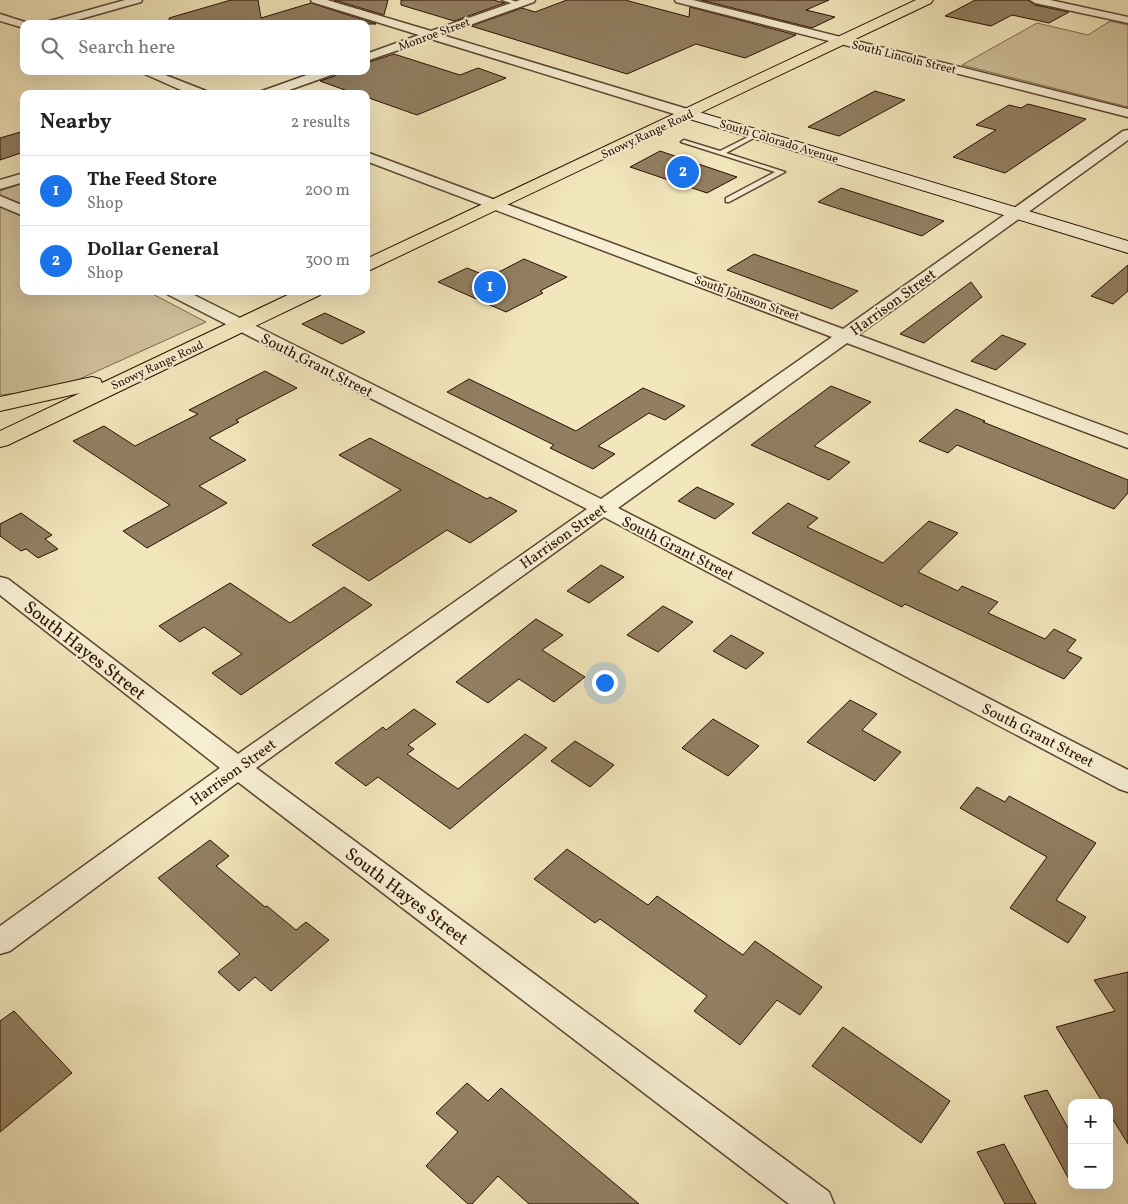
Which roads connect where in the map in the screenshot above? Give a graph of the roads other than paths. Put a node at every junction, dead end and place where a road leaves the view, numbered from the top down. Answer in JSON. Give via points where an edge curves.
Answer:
{"nodes":[{"id":1,"x":135,"y":0,"type":"edge"},
{"id":2,"x":316,"y":0,"type":"edge"},
{"id":3,"x":505,"y":0,"type":"edge"},
{"id":4,"x":680,"y":0,"type":"edge"},
{"id":5,"x":926,"y":0,"type":"edge"},
{"id":6,"x":1035,"y":0,"type":"edge"},
{"id":7,"x":525,"y":2,"type":"edge"},
{"id":8,"x":0,"y":17,"type":"edge"},
{"id":9,"x":64,"y":20,"type":"edge"},
{"id":10,"x":1128,"y":20,"type":"edge"},
{"id":11,"x":20,"y":24,"type":"edge"},
{"id":12,"x":433,"y":35,"type":"junction"},
{"id":13,"x":841,"y":41,"type":"junction"},
{"id":14,"x":370,"y":57,"type":"edge"},
{"id":15,"x":154,"y":75,"type":"edge"},
{"id":16,"x":319,"y":75,"type":"edge"},
{"id":17,"x":192,"y":90,"type":"edge"},
{"id":18,"x":277,"y":90,"type":"edge"},
{"id":19,"x":1128,"y":113,"type":"edge"},
{"id":20,"x":689,"y":114,"type":"junction"},
{"id":21,"x":758,"y":134,"type":"junction"},
{"id":22,"x":1128,"y":134,"type":"edge"},
{"id":23,"x":684,"y":142,"type":"dead end"},
{"id":24,"x":721,"y":153,"type":"junction"},
{"id":25,"x":370,"y":157,"type":"edge"},
{"id":26,"x":20,"y":178,"type":"edge"},
{"id":27,"x":0,"y":186,"type":"edge"},
{"id":28,"x":0,"y":200,"type":"edge"},
{"id":29,"x":730,"y":200,"type":"dead end"},
{"id":30,"x":497,"y":205,"type":"junction"},
{"id":31,"x":20,"y":210,"type":"edge"},
{"id":32,"x":1016,"y":213,"type":"junction"},
{"id":33,"x":1128,"y":247,"type":"edge"},
{"id":34,"x":370,"y":264,"type":"edge"},
{"id":35,"x":181,"y":295,"type":"edge"},
{"id":36,"x":305,"y":295,"type":"edge"},
{"id":37,"x":239,"y":326,"type":"junction"},
{"id":38,"x":847,"y":336,"type":"junction"},
{"id":39,"x":142,"y":372,"type":"junction"},
{"id":40,"x":0,"y":404,"type":"edge"},
{"id":41,"x":0,"y":440,"type":"edge"},
{"id":42,"x":1128,"y":442,"type":"edge"},
{"id":43,"x":602,"y":508,"type":"junction"},
{"id":44,"x":0,"y":584,"type":"edge"},
{"id":45,"x":238,"y":768,"type":"junction"},
{"id":46,"x":1128,"y":782,"type":"edge"},
{"id":47,"x":0,"y":942,"type":"edge"},
{"id":48,"x":817,"y":1204,"type":"edge"}],
"edges":[{"from":1,"to":9,"type":"street"},
{"from":2,"to":12,"type":"street","name":"South Colorado Avenue"},
{"from":3,"to":7,"type":"lane"},
{"from":4,"to":13,"type":"street","name":"South Lincoln Street"},
{"from":5,"to":13,"type":"main road","name":"Snowy Range Road"},
{"from":6,"to":10,"type":"street"},
{"from":7,"to":12,"type":"street","name":"Monroe Street"},
{"from":8,"to":11,"type":"street"},
{"from":12,"to":14,"type":"street","name":"Monroe Street"},
{"from":12,"to":20,"type":"street","name":"South Colorado Avenue"},
{"from":13,"to":19,"type":"street","name":"South Lincoln Street"},
{"from":13,"to":20,"type":"main road","name":"Snowy Range Road"},
{"from":15,"to":17,"type":"street"},
{"from":16,"to":18,"type":"street"},
{"from":20,"to":21,"type":"street","name":"South Colorado Avenue"},
{"from":20,"to":30,"type":"main road","name":"Snowy Range Road"},
{"from":21,"to":24,"type":"lane"},
{"from":21,"to":32,"type":"street","name":"South Colorado Avenue"},
{"from":22,"to":32,"type":"street","name":"Harrison Street"},
{"from":23,"to":24,"type":"lane"},
{"from":24,"to":29,"type":"lane","via":[[781,172]]},
{"from":25,"to":30,"type":"street","name":"South Johnson Street"},
{"from":26,"to":27,"type":"street"},
{"from":28,"to":31,"type":"street"},
{"from":30,"to":34,"type":"main road","name":"Snowy Range Road"},
{"from":30,"to":38,"type":"street","name":"South Johnson Street"},
{"from":32,"to":33,"type":"street","name":"South Colorado Avenue"},
{"from":32,"to":38,"type":"street","name":"Harrison Street"},
{"from":35,"to":37,"type":"street","name":"South Grant Street"},
{"from":36,"to":37,"type":"main road","name":"Snowy Range Road"},
{"from":37,"to":39,"type":"main road","name":"Snowy Range Road"},
{"from":37,"to":43,"type":"street","name":"South Grant Street"},
{"from":38,"to":42,"type":"street","name":"South Johnson Street"},
{"from":38,"to":43,"type":"street","name":"Harrison Street"},
{"from":39,"to":40,"type":"main road"},
{"from":39,"to":41,"type":"main road","name":"Snowy Range Road"},
{"from":43,"to":45,"type":"street","name":"Harrison Street"},
{"from":43,"to":46,"type":"street","name":"South Grant Street"},
{"from":44,"to":45,"type":"street","name":"South Hayes Street"},
{"from":45,"to":47,"type":"street","name":"Harrison Street"},
{"from":45,"to":48,"type":"street","name":"South Hayes Street"}]}
